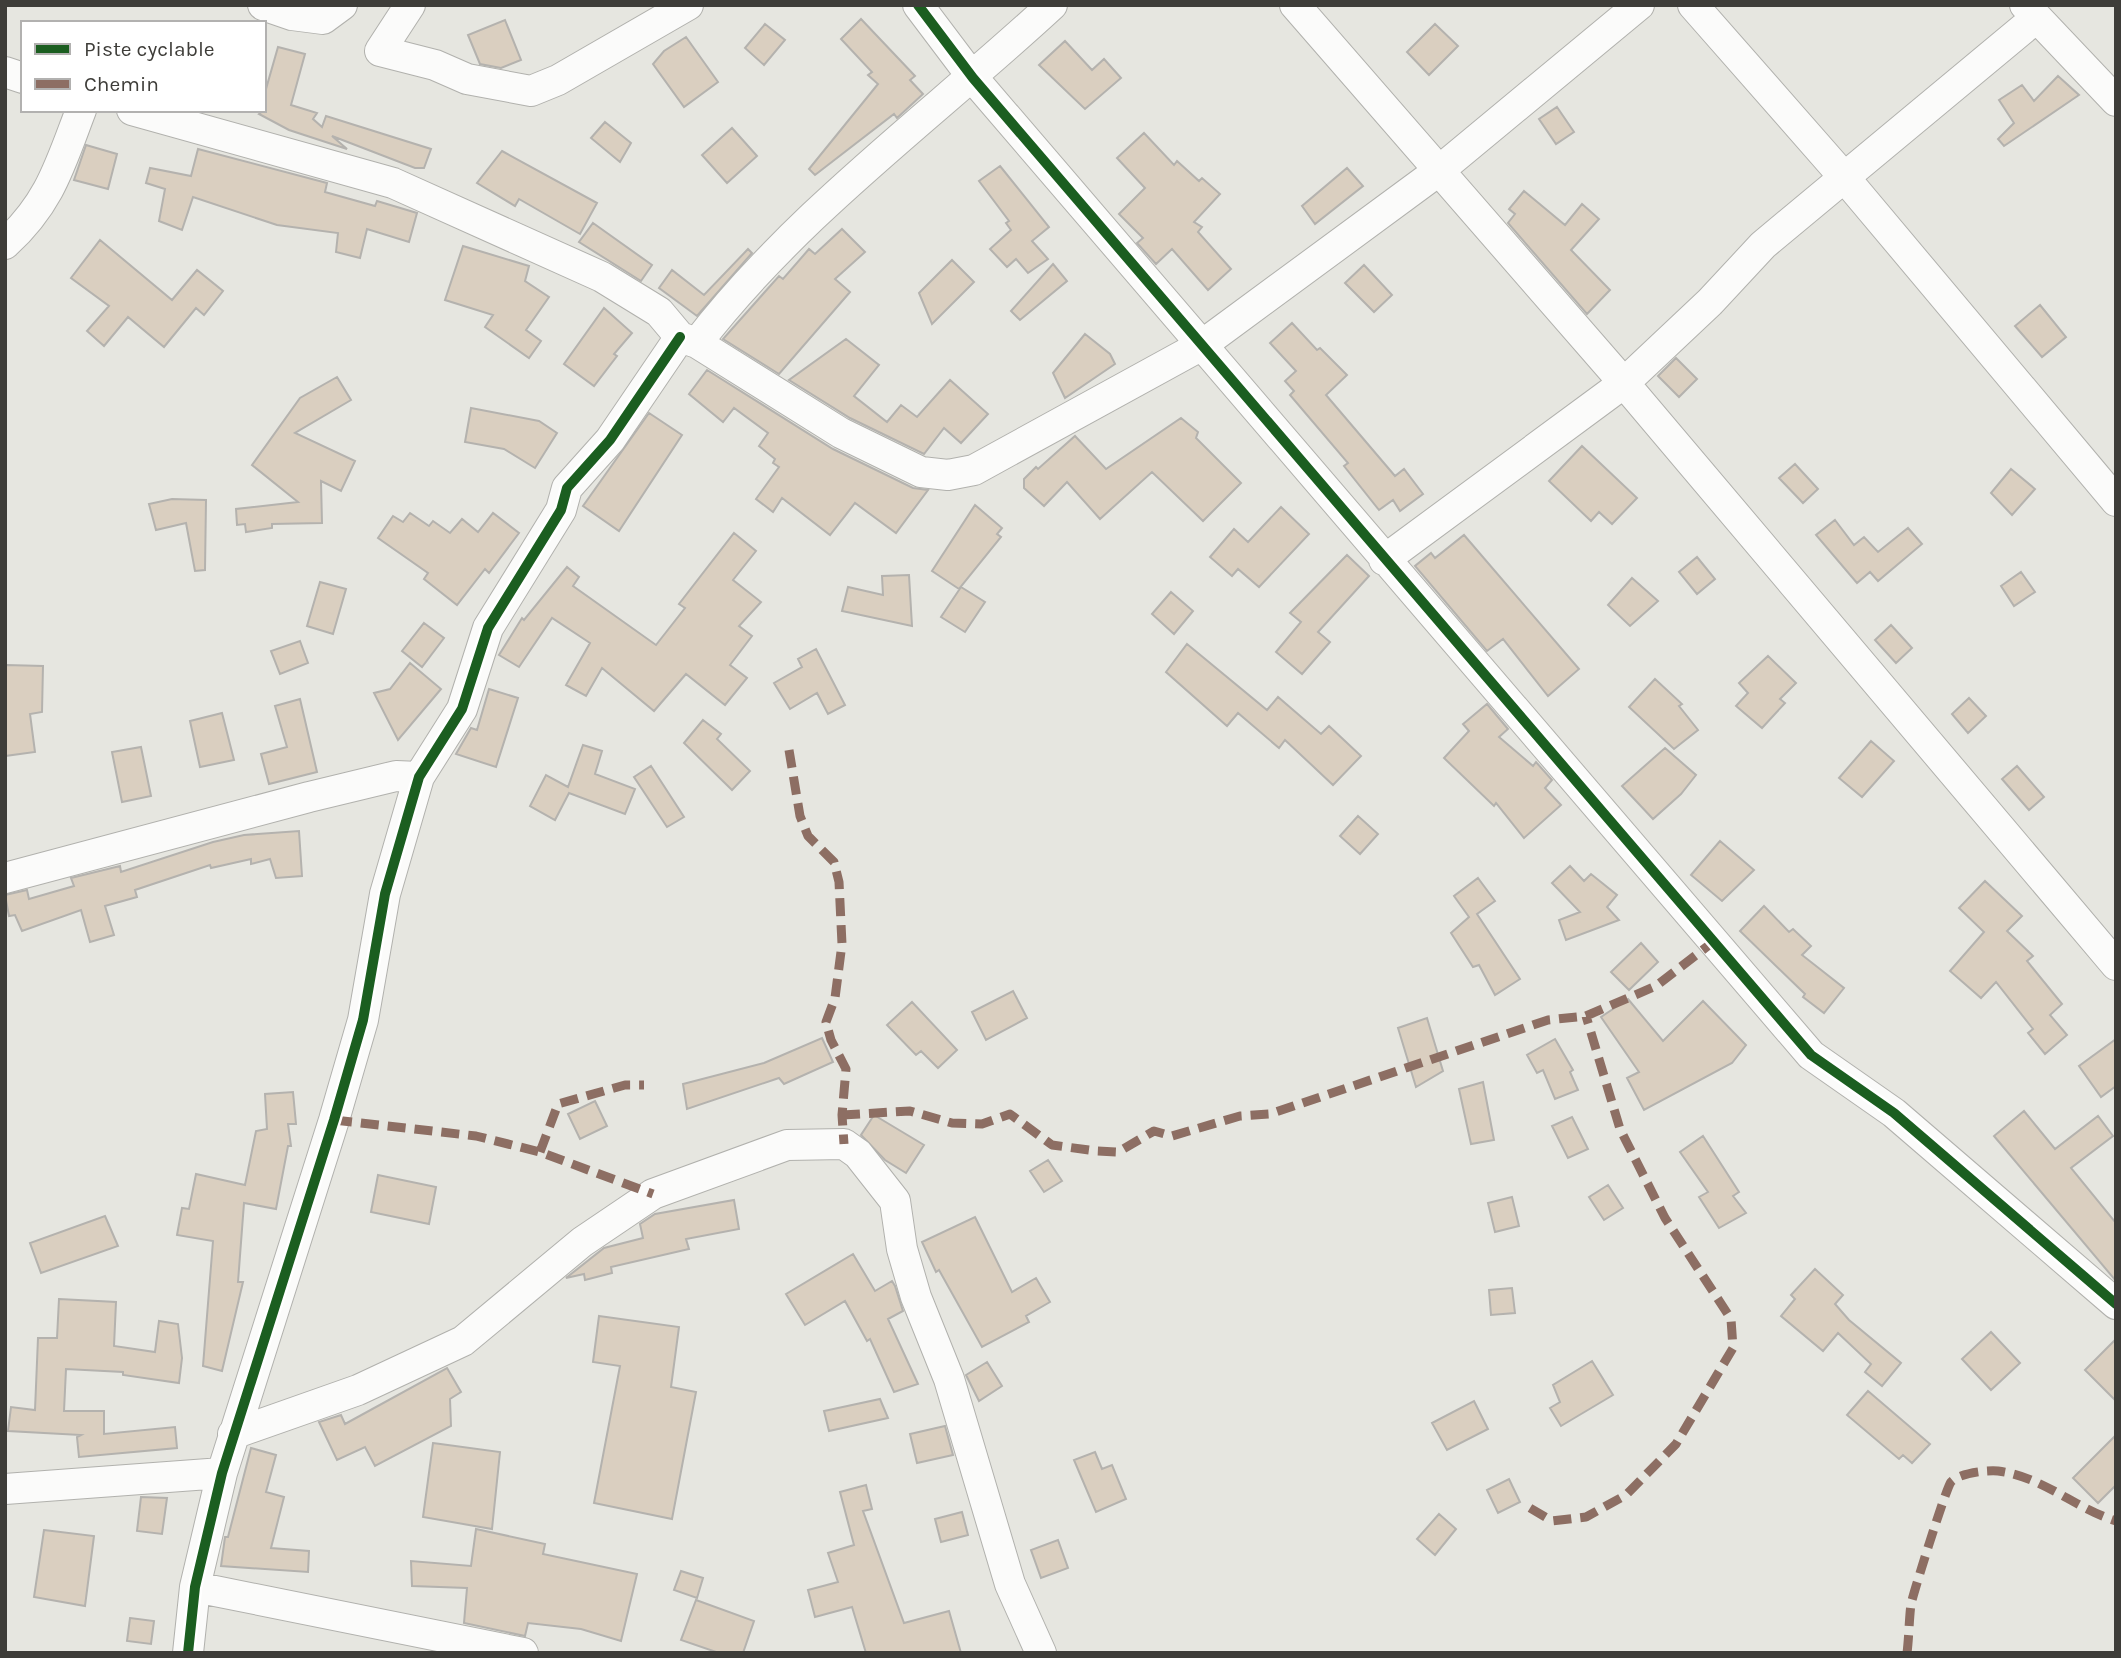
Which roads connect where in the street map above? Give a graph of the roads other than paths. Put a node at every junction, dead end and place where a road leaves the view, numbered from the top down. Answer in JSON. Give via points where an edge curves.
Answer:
{"nodes":[{"id":1,"x":263,"y":5,"type":"edge"},
{"id":2,"x":342,"y":5,"type":"edge"},
{"id":3,"x":410,"y":5,"type":"edge"},
{"id":4,"x":688,"y":5,"type":"edge"},
{"id":5,"x":918,"y":5,"type":"edge"},
{"id":6,"x":1052,"y":5,"type":"edge"},
{"id":7,"x":1295,"y":5,"type":"edge"},
{"id":8,"x":1639,"y":5,"type":"edge"},
{"id":9,"x":1693,"y":5,"type":"edge"},
{"id":10,"x":2030,"y":12,"type":"edge"},
{"id":11,"x":973,"y":78,"type":"junction"},
{"id":12,"x":2116,"y":101,"type":"edge"},
{"id":13,"x":81,"y":112,"type":"edge"},
{"id":14,"x":139,"y":112,"type":"edge"},
{"id":15,"x":1441,"y":169,"type":"junction"},
{"id":16,"x":1843,"y":177,"type":"junction"},
{"id":17,"x":5,"y":244,"type":"edge"},
{"id":18,"x":688,"y":340,"type":"junction"},
{"id":19,"x":1202,"y":345,"type":"junction"},
{"id":20,"x":1625,"y":383,"type":"junction"},
{"id":21,"x":2116,"y":500,"type":"edge"},
{"id":22,"x":1384,"y":560,"type":"junction"},
{"id":23,"x":419,"y":777,"type":"junction"},
{"id":24,"x":5,"y":878,"type":"edge"},
{"id":25,"x":2115,"y":964,"type":"edge"},
{"id":26,"x":2116,"y":1304,"type":"edge"},
{"id":27,"x":233,"y":1434,"type":"junction"},
{"id":28,"x":222,"y":1473,"type":"junction"},
{"id":29,"x":5,"y":1489,"type":"edge"},
{"id":30,"x":195,"y":1587,"type":"junction"},
{"id":31,"x":188,"y":1653,"type":"edge"},
{"id":32,"x":523,"y":1653,"type":"edge"},
{"id":33,"x":1041,"y":1653,"type":"edge"}],
"edges":[{"from":1,"to":2,"type":"street","via":[[323,19]]},
{"from":3,"to":4,"type":"street","via":[[380,51],[435,65],[467,79],[531,91]]},
{"from":5,"to":11,"type":"street"},
{"from":6,"to":11,"type":"street"},
{"from":7,"to":15,"type":"street"},
{"from":8,"to":15,"type":"street"},
{"from":9,"to":16,"type":"street"},
{"from":10,"to":12,"type":"street"},
{"from":10,"to":16,"type":"street"},
{"from":11,"to":18,"type":"street","via":[[878,155]]},
{"from":11,"to":19,"type":"street"},
{"from":13,"to":17,"type":"street","via":[[52,185],[30,221]]},
{"from":14,"to":18,"type":"street","via":[[393,183],[602,276],[659,312]]},
{"from":15,"to":19,"type":"street"},
{"from":15,"to":20,"type":"street"},
{"from":16,"to":20,"type":"street","via":[[1763,245]]},
{"from":16,"to":21,"type":"street"},
{"from":18,"to":19,"type":"street","via":[[841,433],[921,472],[948,475],[974,470]]},
{"from":18,"to":23,"type":"street","via":[[567,488],[561,510],[488,628],[462,709]]},
{"from":19,"to":22,"type":"street"},
{"from":20,"to":22,"type":"street"},
{"from":20,"to":25,"type":"street"},
{"from":22,"to":26,"type":"street","via":[[1811,1055],[1894,1113]]},
{"from":23,"to":24,"type":"street","via":[[396,776]]},
{"from":23,"to":27,"type":"street","via":[[385,894],[363,1020]]},
{"from":27,"to":28,"type":"street"},
{"from":27,"to":33,"type":"street","via":[[358,1390],[463,1341],[582,1242],[653,1194],[787,1145],[844,1144],[858,1154],[895,1201],[916,1297],[949,1379],[1010,1584]]},
{"from":28,"to":29,"type":"street"},
{"from":28,"to":30,"type":"street"},
{"from":30,"to":31,"type":"street"},
{"from":30,"to":32,"type":"street"}]}
